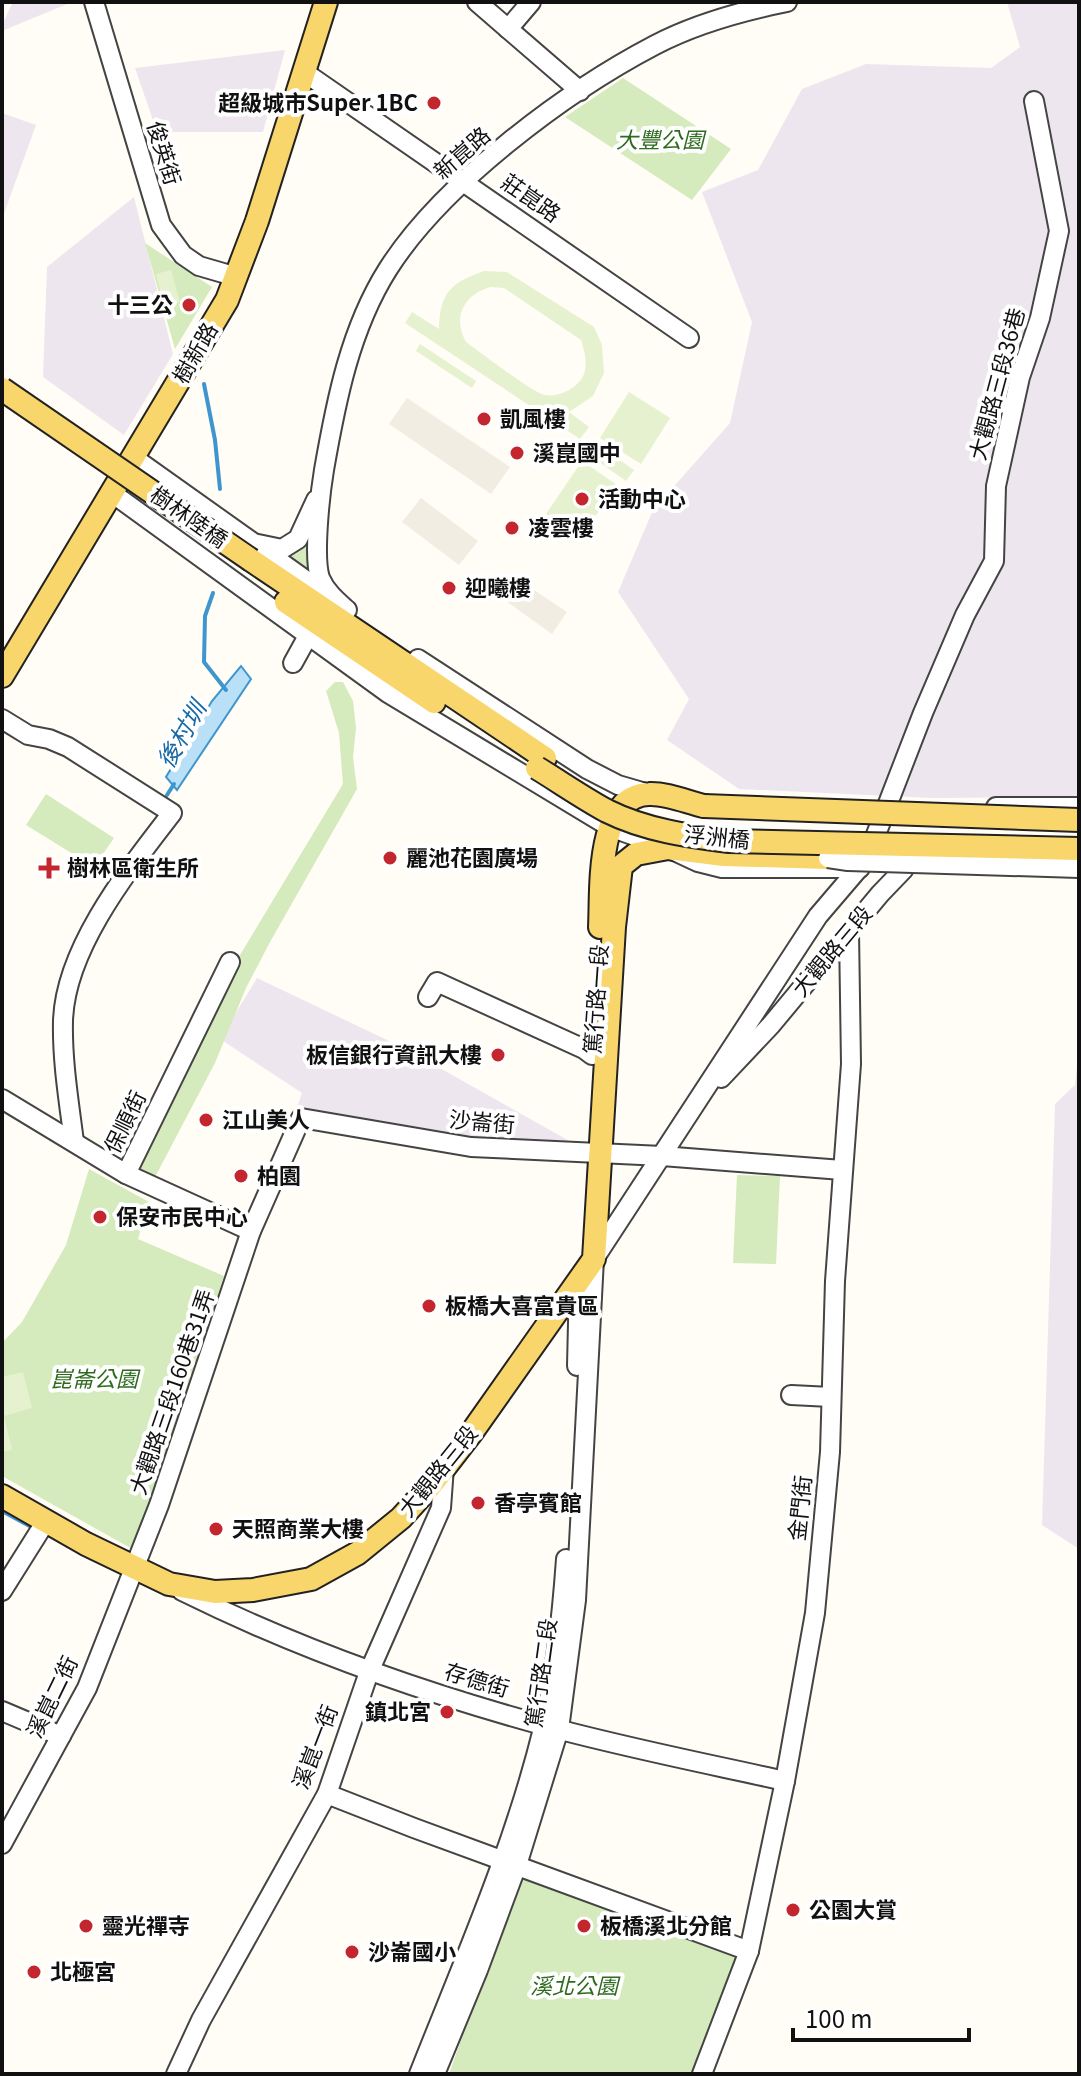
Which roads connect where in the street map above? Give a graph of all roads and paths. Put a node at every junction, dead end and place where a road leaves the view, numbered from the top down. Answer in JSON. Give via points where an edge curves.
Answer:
{"nodes":[{"id":1,"x":94,"y":2,"type":"edge"},
{"id":2,"x":326,"y":2,"type":"edge"},
{"id":3,"x":477,"y":2,"type":"edge"},
{"id":4,"x":531,"y":2,"type":"edge"},
{"id":5,"x":787,"y":2,"type":"edge"},
{"id":6,"x":508,"y":29,"type":"junction"},
{"id":7,"x":304,"y":72,"type":"junction"},
{"id":8,"x":580,"y":91,"type":"junction"},
{"id":9,"x":1034,"y":101,"type":"dead end"},
{"id":10,"x":465,"y":181,"type":"junction"},
{"id":11,"x":237,"y":277,"type":"junction"},
{"id":12,"x":689,"y":338,"type":"dead end"},
{"id":13,"x":2,"y":389,"type":"edge"},
{"id":14,"x":2,"y":407,"type":"edge"},
{"id":15,"x":134,"y":458,"type":"junction"},
{"id":16,"x":322,"y":482,"type":"junction"},
{"id":17,"x":112,"y":493,"type":"junction"},
{"id":18,"x":249,"y":558,"type":"junction"},
{"id":19,"x":347,"y":610,"type":"junction"},
{"id":20,"x":309,"y":634,"type":"junction"},
{"id":21,"x":371,"y":652,"type":"junction"},
{"id":22,"x":293,"y":663,"type":"dead end"},
{"id":23,"x":402,"y":672,"type":"joint"},
{"id":24,"x":2,"y":676,"type":"edge"},
{"id":25,"x":413,"y":708,"type":"junction"},
{"id":26,"x":2,"y":719,"type":"edge"},
{"id":27,"x":541,"y":763,"type":"junction"},
{"id":28,"x":587,"y":769,"type":"junction"},
{"id":29,"x":618,"y":785,"type":"junction"},
{"id":30,"x":649,"y":794,"type":"junction"},
{"id":31,"x":888,"y":805,"type":"junction"},
{"id":32,"x":1040,"y":807,"type":"junction"},
{"id":33,"x":1079,"y":807,"type":"edge"},
{"id":34,"x":1079,"y":820,"type":"edge"},
{"id":35,"x":610,"y":827,"type":"junction"},
{"id":36,"x":1079,"y":835,"type":"edge"},
{"id":37,"x":668,"y":848,"type":"junction"},
{"id":38,"x":1079,"y":849,"type":"edge"},
{"id":39,"x":828,"y":858,"type":"junction"},
{"id":40,"x":1079,"y":861,"type":"edge"},
{"id":41,"x":859,"y":868,"type":"junction"},
{"id":42,"x":904,"y":869,"type":"junction"},
{"id":43,"x":1079,"y":871,"type":"edge"},
{"id":44,"x":1044,"y":873,"type":"junction"},
{"id":45,"x":849,"y":932,"type":"junction"},
{"id":46,"x":230,"y":962,"type":"dead end"},
{"id":47,"x":769,"y":993,"type":"junction"},
{"id":48,"x":428,"y":997,"type":"dead end"},
{"id":49,"x":789,"y":1003,"type":"junction"},
{"id":50,"x":592,"y":1055,"type":"junction"},
{"id":51,"x":2,"y":1099,"type":"edge"},
{"id":52,"x":697,"y":1104,"type":"junction"},
{"id":53,"x":301,"y":1118,"type":"joint"},
{"id":54,"x":74,"y":1142,"type":"junction"},
{"id":55,"x":593,"y":1153,"type":"junction"},
{"id":56,"x":662,"y":1156,"type":"junction"},
{"id":57,"x":842,"y":1170,"type":"junction"},
{"id":58,"x":126,"y":1174,"type":"junction"},
{"id":59,"x":251,"y":1231,"type":"junction"},
{"id":60,"x":594,"y":1259,"type":"junction"},
{"id":61,"x":579,"y":1280,"type":"junction"},
{"id":62,"x":791,"y":1395,"type":"dead end"},
{"id":63,"x":831,"y":1397,"type":"junction"},
{"id":64,"x":444,"y":1467,"type":"junction"},
{"id":65,"x":2,"y":1496,"type":"edge"},
{"id":66,"x":46,"y":1521,"type":"junction"},
{"id":67,"x":133,"y":1566,"type":"junction"},
{"id":68,"x":169,"y":1584,"type":"junction"},
{"id":69,"x":2,"y":1591,"type":"edge"},
{"id":70,"x":369,"y":1672,"type":"junction"},
{"id":71,"x":2,"y":1711,"type":"edge"},
{"id":72,"x":551,"y":1727,"type":"junction"},
{"id":73,"x":61,"y":1736,"type":"junction"},
{"id":74,"x":785,"y":1781,"type":"junction"},
{"id":75,"x":327,"y":1794,"type":"junction"},
{"id":76,"x":2,"y":1844,"type":"edge"},
{"id":77,"x":510,"y":1863,"type":"junction"},
{"id":78,"x":749,"y":1951,"type":"junction"},
{"id":79,"x":176,"y":2074,"type":"edge"},
{"id":80,"x":419,"y":2074,"type":"edge"},
{"id":81,"x":435,"y":2074,"type":"edge"},
{"id":82,"x":702,"y":2074,"type":"edge"}],
"edges":[{"from":1,"to":11,"type":"street","name":"俊英街","via":[[161,225],[183,255],[199,266]]},
{"from":2,"to":7,"type":"main road","name":"樹新路"},
{"from":3,"to":6,"type":"street"},
{"from":4,"to":6,"type":"street"},
{"from":5,"to":8,"type":"street","name":"新崑路","via":[[654,45]]},
{"from":6,"to":8,"type":"street"},
{"from":7,"to":10,"type":"street","name":"莊崑路"},
{"from":7,"to":11,"type":"main road","name":"樹新路"},
{"from":8,"to":10,"type":"street","name":"新崑路"},
{"from":9,"to":31,"type":"street","name":"大觀路三段36巷","via":[[1059,231],[996,486],[994,561],[965,615]]},
{"from":10,"to":12,"type":"street","name":"莊崑路"},
{"from":10,"to":16,"type":"street","name":"新崑路","via":[[430,214],[374,299],[341,381]]},
{"from":11,"to":15,"type":"main road","name":"樹新路"},
{"from":13,"to":18,"type":"main road","name":"樹林陸橋","bridge":true},
{"from":14,"to":18,"type":"main road","name":"樹林陸橋"},
{"from":15,"to":17,"type":"main road","name":"樹新路"},
{"from":15,"to":18,"type":"street"},
{"from":16,"to":18,"type":"street","name":"新崑路","via":[[298,539]]},
{"from":16,"to":19,"type":"street","name":"新崑路","via":[[320,578],[329,595]]},
{"from":17,"to":20,"type":"street"},
{"from":17,"to":24,"type":"main road","name":"樹新路"},
{"from":18,"to":19,"type":"street"},
{"from":18,"to":21,"type":"main road","name":"樹林陸橋"},
{"from":19,"to":28,"type":"street"},
{"from":20,"to":22,"type":"street"},
{"from":20,"to":25,"type":"street"},
{"from":21,"to":23,"type":"main road","name":"樹林陸橋"},
{"from":21,"to":25,"type":"street"},
{"from":21,"to":28,"type":"street"},
{"from":23,"to":27,"type":"main road","name":"浮洲橋"},
{"from":25,"to":35,"type":"street"},
{"from":26,"to":54,"type":"street","via":[[28,735],[68,747],[172,813],[129,869],[72,973],[63,1018]]},
{"from":27,"to":36,"type":"main road","name":"浮洲橋","via":[[629,807],[685,823]]},
{"from":27,"to":38,"type":"main road","name":"浮洲橋","bridge":true,"via":[[609,812],[683,836]]},
{"from":28,"to":29,"type":"street"},
{"from":29,"to":30,"type":"street"},
{"from":29,"to":31,"type":"street","via":[[705,797]]},
{"from":30,"to":34,"type":"main road","bridge":true,"via":[[704,806]]},
{"from":30,"to":35,"type":"main road","via":[[635,797]]},
{"from":31,"to":32,"type":"street"},
{"from":31,"to":41,"type":"street","name":"大觀路三段36巷"},
{"from":32,"to":33,"type":"street"},
{"from":32,"to":44,"type":"street","via":[[1053,809],[1055,841],[1056,861]]},
{"from":35,"to":37,"type":"street"},
{"from":35,"to":50,"type":"main road","name":"篤行路一段","via":[[604,852]]},
{"from":37,"to":39,"type":"main road","name":"篤行路一段"},
{"from":37,"to":41,"type":"street","via":[[722,868]]},
{"from":37,"to":55,"type":"main road","name":"篤行路一段","via":[[636,854],[621,866]]},
{"from":39,"to":40,"type":"main road","name":"篤行路一段","bridge":true},
{"from":39,"to":43,"type":"street","bridge":true},
{"from":41,"to":42,"type":"street"},
{"from":41,"to":47,"type":"street","name":"大觀路三段","via":[[818,916]]},
{"from":42,"to":44,"type":"street"},
{"from":42,"to":45,"type":"street","name":"大觀路三段"},
{"from":43,"to":44,"type":"street"},
{"from":45,"to":49,"type":"street","name":"大觀路三段"},
{"from":45,"to":57,"type":"street","name":"金門街","via":[[851,1064]]},
{"from":46,"to":58,"type":"street","name":"保順街"},
{"from":47,"to":49,"type":"street","via":[[773,1002]]},
{"from":47,"to":52,"type":"street","name":"大觀路三段"},
{"from":48,"to":50,"type":"street","via":[[437,982]]},
{"from":49,"to":52,"type":"street","name":"大觀路三段"},
{"from":50,"to":55,"type":"main road","name":"篤行路一段"},
{"from":51,"to":54,"type":"street","name":"保順街"},
{"from":52,"to":56,"type":"street","name":"大觀路三段"},
{"from":53,"to":55,"type":"street","name":"沙崙街","via":[[471,1147]]},
{"from":53,"to":59,"type":"street","name":"大觀路三段160巷31弄"},
{"from":54,"to":58,"type":"street","name":"保順街"},
{"from":55,"to":56,"type":"street","name":"沙崙街"},
{"from":55,"to":60,"type":"main road","name":"篤行路一段"},
{"from":55,"to":61,"type":"main road","name":"篤行路一段"},
{"from":56,"to":57,"type":"street","name":"沙崙街"},
{"from":56,"to":60,"type":"street","name":"大觀路三段"},
{"from":57,"to":63,"type":"street","name":"金門街"},
{"from":58,"to":59,"type":"street"},
{"from":59,"to":67,"type":"street","name":"大觀路三段160巷31弄"},
{"from":60,"to":61,"type":"main road","name":"大觀路三段"},
{"from":60,"to":72,"type":"street","name":"篤行路二段","via":[[576,1600]]},
{"from":61,"to":64,"type":"main road","name":"大觀路三段"},
{"from":61,"to":72,"type":"street","name":"篤行路二段","via":[[572,1485]]},
{"from":62,"to":63,"type":"street"},
{"from":63,"to":74,"type":"street","name":"金門街","via":[[815,1613]]},
{"from":64,"to":68,"type":"main road","name":"大觀路三段","via":[[401,1518],[358,1553],[311,1579],[215,1592]]},
{"from":64,"to":70,"type":"street","name":"溪崑一街","via":[[441,1508]]},
{"from":65,"to":66,"type":"main road","name":"大觀路三段"},
{"from":66,"to":67,"type":"main road","name":"大觀路三段"},
{"from":66,"to":69,"type":"street"},
{"from":67,"to":68,"type":"main road","name":"大觀路三段"},
{"from":67,"to":73,"type":"street","name":"溪崑二街","via":[[87,1688]]},
{"from":68,"to":70,"type":"street","name":"存德街"},
{"from":70,"to":72,"type":"street","name":"存德街"},
{"from":70,"to":75,"type":"street","name":"溪崑一街"},
{"from":71,"to":73,"type":"street"},
{"from":72,"to":74,"type":"street","name":"存德街"},
{"from":72,"to":77,"type":"street","name":"篤行路二段","via":[[525,1796]]},
{"from":73,"to":76,"type":"street","name":"溪崑二街"},
{"from":74,"to":78,"type":"street","name":"金門街"},
{"from":75,"to":77,"type":"street"},
{"from":75,"to":79,"type":"street","name":"溪崑一街"},
{"from":77,"to":78,"type":"street"},
{"from":77,"to":80,"type":"street","name":"篤行路二段"},
{"from":77,"to":81,"type":"street","name":"篤行路二段","via":[[478,1970]]},
{"from":78,"to":82,"type":"street","name":"金門街"}]}
